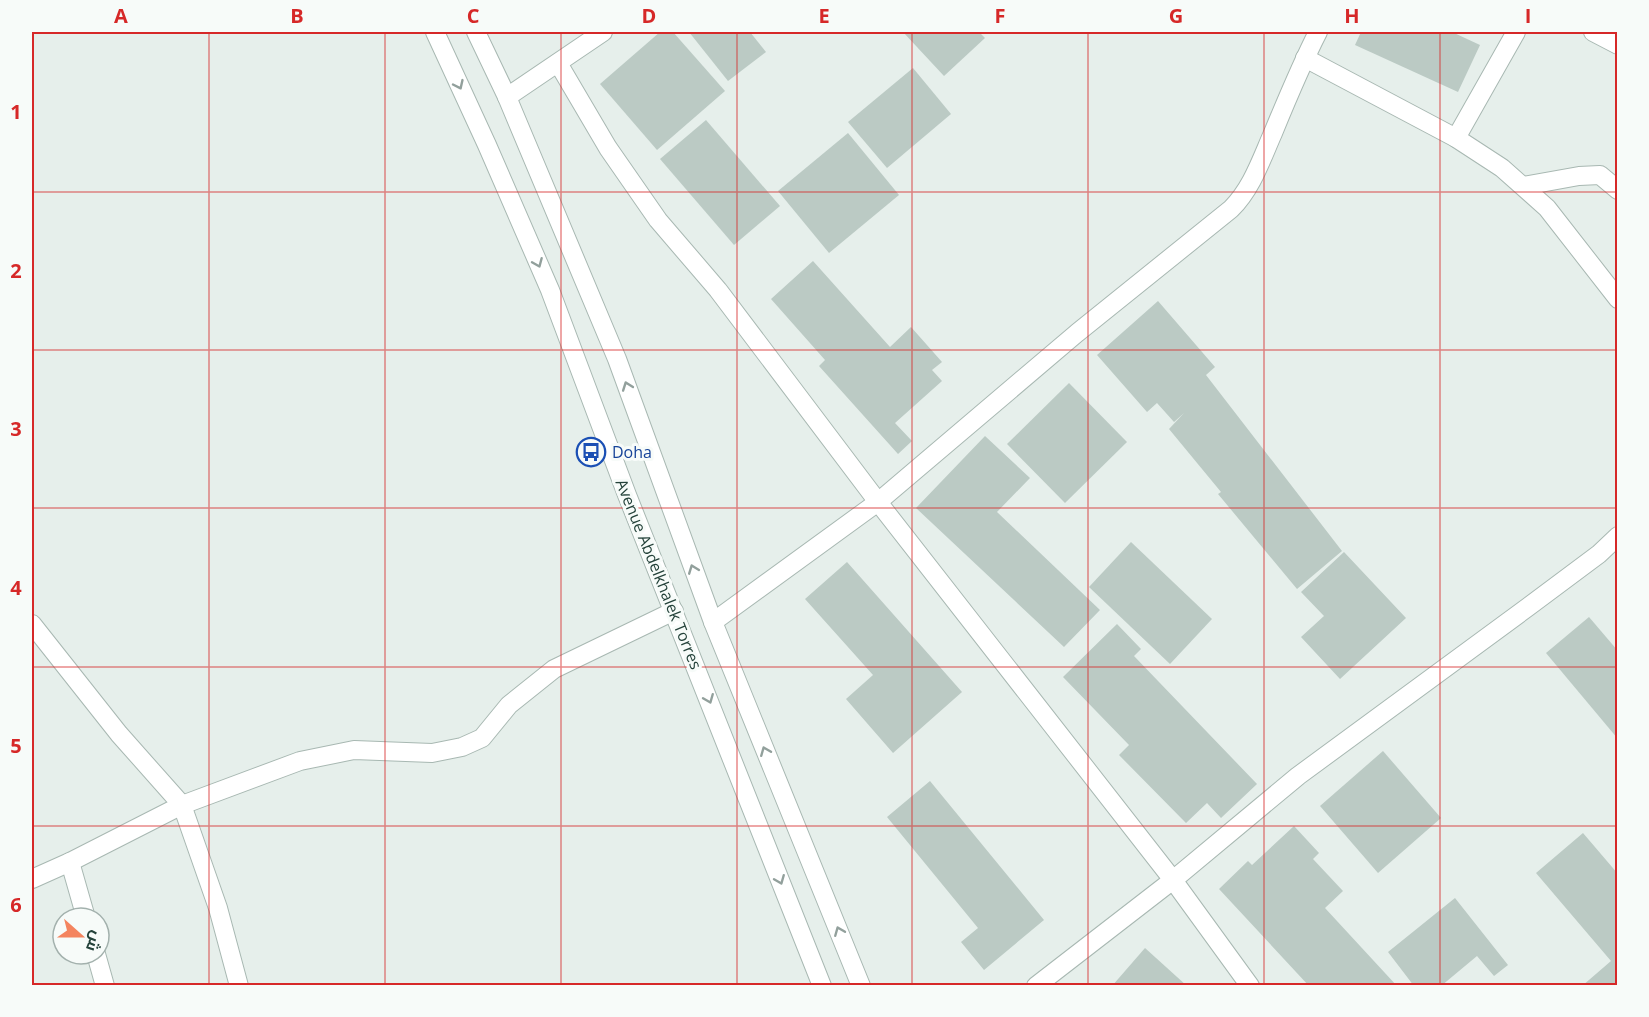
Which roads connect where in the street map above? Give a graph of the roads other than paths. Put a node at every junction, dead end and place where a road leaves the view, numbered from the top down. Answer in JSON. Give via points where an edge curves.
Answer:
{"nodes":[{"id":1,"x":435,"y":32,"type":"edge"},
{"id":2,"x":476,"y":32,"type":"edge"},
{"id":3,"x":603,"y":32,"type":"edge"},
{"id":4,"x":1318,"y":32,"type":"edge"},
{"id":5,"x":1516,"y":32,"type":"edge"},
{"id":6,"x":1593,"y":32,"type":"edge"},
{"id":7,"x":1617,"y":45,"type":"edge"},
{"id":8,"x":1305,"y":58,"type":"junction"},
{"id":9,"x":558,"y":63,"type":"junction"},
{"id":10,"x":507,"y":97,"type":"junction"},
{"id":11,"x":1456,"y":138,"type":"junction"},
{"id":12,"x":1524,"y":186,"type":"junction"},
{"id":13,"x":1617,"y":190,"type":"edge"},
{"id":14,"x":1617,"y":298,"type":"edge"},
{"id":15,"x":878,"y":502,"type":"junction"},
{"id":16,"x":1617,"y":536,"type":"edge"},
{"id":17,"x":674,"y":611,"type":"junction"},
{"id":18,"x":713,"y":622,"type":"junction"},
{"id":19,"x":32,"y":624,"type":"edge"},
{"id":20,"x":182,"y":804,"type":"junction"},
{"id":21,"x":70,"y":862,"type":"junction"},
{"id":22,"x":32,"y":879,"type":"edge"},
{"id":23,"x":1173,"y":880,"type":"junction"},
{"id":24,"x":83,"y":906,"type":"edge"},
{"id":25,"x":99,"y":966,"type":"edge"},
{"id":26,"x":105,"y":986,"type":"edge"},
{"id":27,"x":239,"y":986,"type":"edge"},
{"id":28,"x":822,"y":986,"type":"edge"},
{"id":29,"x":861,"y":986,"type":"edge"},
{"id":30,"x":1036,"y":986,"type":"edge"},
{"id":31,"x":1250,"y":986,"type":"edge"}],
"edges":[{"from":1,"to":17,"type":"street","name":"Avenue Abdelkhalek Torres","one_way":true,"via":[[550,290]]},
{"from":2,"to":10,"type":"street","name":"Avenue Abdelkhalek Torres"},
{"from":3,"to":9,"type":"street"},
{"from":4,"to":8,"type":"street"},
{"from":5,"to":11,"type":"street"},
{"from":6,"to":7,"type":"street"},
{"from":8,"to":11,"type":"street"},
{"from":8,"to":15,"type":"street","via":[[1242,199]]},
{"from":9,"to":10,"type":"street"},
{"from":9,"to":15,"type":"street","via":[[608,148],[658,220],[718,290]]},
{"from":18,"to":10,"type":"street","name":"Avenue Abdelkhalek Torres","one_way":true,"via":[[617,359]]},
{"from":11,"to":12,"type":"street"},
{"from":12,"to":13,"type":"street","via":[[1600,175]]},
{"from":12,"to":14,"type":"street","via":[[1547,208]]},
{"from":15,"to":18,"type":"street"},
{"from":15,"to":23,"type":"street"},
{"from":16,"to":23,"type":"street","via":[[1298,776]]},
{"from":17,"to":20,"type":"street","via":[[554,669],[509,705],[482,738],[462,747],[432,753],[333,753]]},
{"from":17,"to":28,"type":"street","name":"Avenue Abdelkhalek Torres","one_way":true},
{"from":29,"to":18,"type":"street","name":"Avenue Abdelkhalek Torres","one_way":true},
{"from":19,"to":20,"type":"street","via":[[119,734]]},
{"from":20,"to":21,"type":"street"},
{"from":20,"to":27,"type":"street","via":[[218,908]]},
{"from":21,"to":22,"type":"street"},
{"from":21,"to":24,"type":"street"},
{"from":23,"to":30,"type":"street"},
{"from":23,"to":31,"type":"street"},
{"from":25,"to":26,"type":"street"}]}
